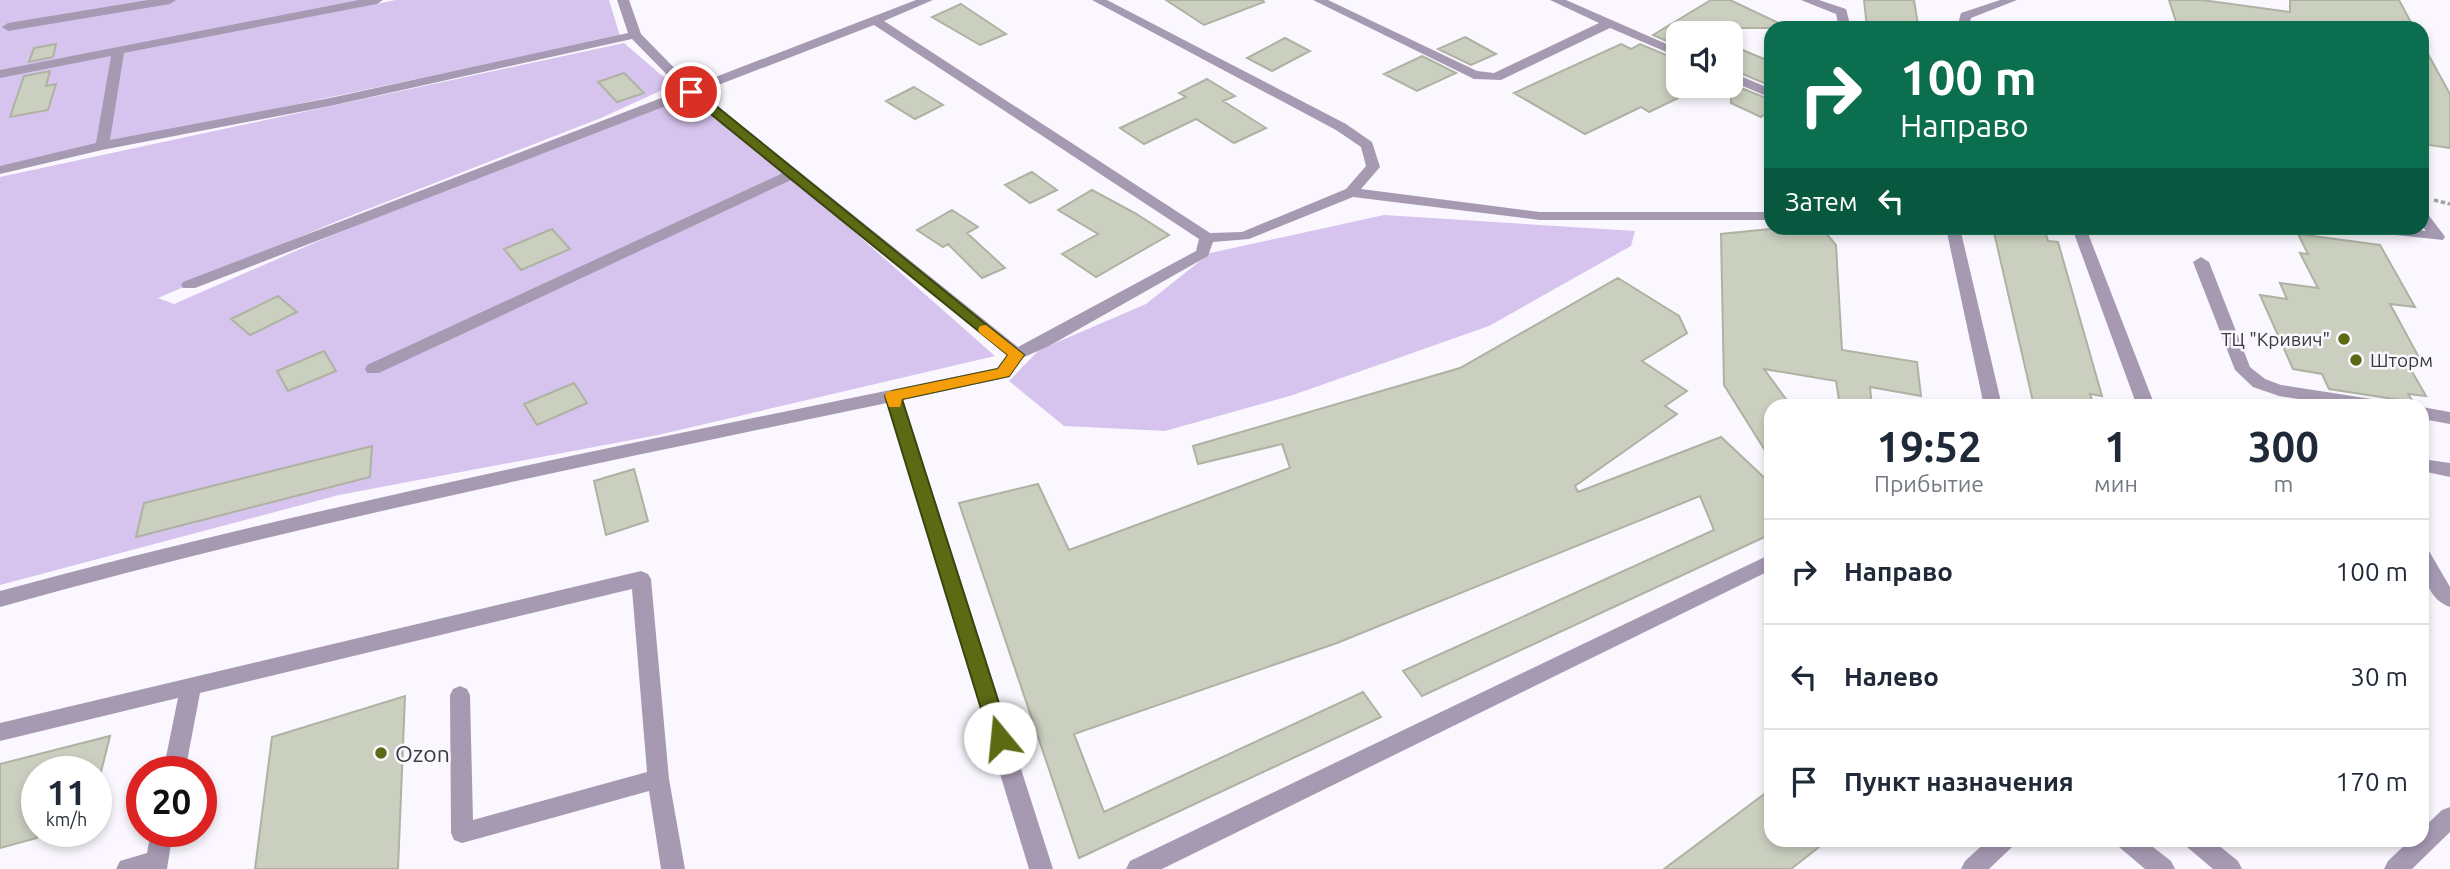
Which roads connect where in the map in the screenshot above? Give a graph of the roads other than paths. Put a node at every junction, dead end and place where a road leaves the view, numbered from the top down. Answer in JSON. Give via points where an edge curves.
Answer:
{"nodes":[{"id":1,"x":170,"y":0,"type":"edge"},
{"id":2,"x":377,"y":0,"type":"edge"},
{"id":3,"x":623,"y":0,"type":"edge"},
{"id":4,"x":927,"y":0,"type":"edge"},
{"id":5,"x":1098,"y":0,"type":"edge"},
{"id":6,"x":1318,"y":0,"type":"edge"},
{"id":7,"x":1556,"y":0,"type":"edge"},
{"id":8,"x":1807,"y":0,"type":"edge"},
{"id":9,"x":2011,"y":0,"type":"edge"},
{"id":10,"x":1840,"y":6,"type":"edge"},
{"id":11,"x":875,"y":20,"type":"junction"},
{"id":12,"x":1965,"y":21,"type":"edge"},
{"id":13,"x":1609,"y":23,"type":"junction"},
{"id":14,"x":8,"y":27,"type":"dead end"},
{"id":15,"x":635,"y":35,"type":"junction"},
{"id":16,"x":1666,"y":48,"type":"edge"},
{"id":17,"x":118,"y":51,"type":"junction"},
{"id":18,"x":0,"y":74,"type":"edge"},
{"id":19,"x":1743,"y":81,"type":"edge"},
{"id":20,"x":1764,"y":91,"type":"edge"},
{"id":21,"x":691,"y":92,"type":"junction"},
{"id":22,"x":102,"y":146,"type":"junction"},
{"id":23,"x":0,"y":170,"type":"edge"},
{"id":24,"x":792,"y":173,"type":"junction"},
{"id":25,"x":1351,"y":192,"type":"junction"},
{"id":26,"x":1764,"y":216,"type":"edge"},
{"id":27,"x":2429,"y":225,"type":"edge"},
{"id":28,"x":1955,"y":235,"type":"edge"},
{"id":29,"x":2081,"y":235,"type":"edge"},
{"id":30,"x":2422,"y":235,"type":"edge"},
{"id":31,"x":1207,"y":238,"type":"junction"},
{"id":32,"x":2201,"y":262,"type":"dead end"},
{"id":33,"x":189,"y":285,"type":"dead end"},
{"id":34,"x":1016,"y":355,"type":"junction"},
{"id":35,"x":373,"y":369,"type":"dead end"},
{"id":36,"x":893,"y":396,"type":"junction"},
{"id":37,"x":1991,"y":399,"type":"edge"},
{"id":38,"x":2143,"y":399,"type":"edge"},
{"id":39,"x":2335,"y":399,"type":"edge"},
{"id":40,"x":2429,"y":414,"type":"edge"},
{"id":41,"x":2450,"y":418,"type":"edge"},
{"id":42,"x":2429,"y":466,"type":"edge"},
{"id":43,"x":2450,"y":470,"type":"edge"},
{"id":44,"x":1764,"y":564,"type":"edge"},
{"id":45,"x":2429,"y":569,"type":"edge"},
{"id":46,"x":0,"y":599,"type":"edge"},
{"id":47,"x":2450,"y":599,"type":"edge"},
{"id":48,"x":191,"y":686,"type":"junction"},
{"id":49,"x":460,"y":695,"type":"dead end"},
{"id":50,"x":0,"y":732,"type":"edge"},
{"id":51,"x":177,"y":756,"type":"edge"},
{"id":52,"x":658,"y":779,"type":"junction"},
{"id":53,"x":2450,"y":817,"type":"edge"},
{"id":54,"x":2429,"y":837,"type":"edge"},
{"id":55,"x":159,"y":847,"type":"edge"},
{"id":56,"x":1997,"y":847,"type":"edge"},
{"id":57,"x":2136,"y":847,"type":"edge"},
{"id":58,"x":2203,"y":847,"type":"edge"},
{"id":59,"x":2419,"y":847,"type":"edge"},
{"id":60,"x":155,"y":865,"type":"edge"},
{"id":61,"x":128,"y":869,"type":"edge"},
{"id":62,"x":673,"y":869,"type":"edge"},
{"id":63,"x":1041,"y":869,"type":"edge"},
{"id":64,"x":1138,"y":869,"type":"edge"},
{"id":65,"x":1973,"y":869,"type":"edge"},
{"id":66,"x":2163,"y":869,"type":"edge"},
{"id":67,"x":2230,"y":869,"type":"edge"},
{"id":68,"x":2396,"y":869,"type":"edge"}],
"edges":[{"from":1,"to":14,"type":"street"},
{"from":2,"to":17,"type":"street"},
{"from":3,"to":15,"type":"street"},
{"from":4,"to":11,"type":"street"},
{"from":5,"to":25,"type":"street","via":[[1341,127],[1367,145],[1373,167]]},
{"from":6,"to":13,"type":"street","via":[[1474,75],[1496,77]]},
{"from":7,"to":13,"type":"street"},
{"from":8,"to":10,"type":"street"},
{"from":9,"to":12,"type":"street","via":[[1965,16]]},
{"from":11,"to":21,"type":"street"},
{"from":11,"to":31,"type":"street"},
{"from":13,"to":16,"type":"street"},
{"from":15,"to":21,"type":"street"},
{"from":15,"to":22,"type":"street"},
{"from":17,"to":18,"type":"street"},
{"from":17,"to":22,"type":"street"},
{"from":19,"to":20,"type":"street"},
{"from":21,"to":24,"type":"street"},
{"from":21,"to":33,"type":"street"},
{"from":22,"to":23,"type":"street"},
{"from":24,"to":34,"type":"street"},
{"from":24,"to":35,"type":"street"},
{"from":25,"to":26,"type":"street","via":[[1540,216]]},
{"from":25,"to":31,"type":"street","via":[[1244,236]]},
{"from":27,"to":30,"type":"street","via":[[2438,237]]},
{"from":28,"to":37,"type":"street"},
{"from":29,"to":38,"type":"street"},
{"from":31,"to":34,"type":"street","via":[[1203,253]]},
{"from":32,"to":39,"type":"street","via":[[2243,370],[2259,383],[2279,390]]},
{"from":34,"to":36,"type":"street","via":[[1003,373]]},
{"from":36,"to":46,"type":"street","via":[[333,512]]},
{"from":36,"to":63,"type":"street"},
{"from":40,"to":41,"type":"street"},
{"from":42,"to":43,"type":"street"},
{"from":44,"to":64,"type":"street"},
{"from":45,"to":47,"type":"street"},
{"from":48,"to":50,"type":"street"},
{"from":48,"to":51,"type":"street"},
{"from":48,"to":52,"type":"street","via":[[641,579]]},
{"from":49,"to":52,"type":"street","via":[[462,833]]},
{"from":52,"to":62,"type":"street"},
{"from":53,"to":54,"type":"street"},
{"from":55,"to":60,"type":"street"},
{"from":56,"to":65,"type":"street"},
{"from":57,"to":66,"type":"street"},
{"from":58,"to":67,"type":"street"},
{"from":59,"to":68,"type":"street"},
{"from":60,"to":61,"type":"street"}]}
